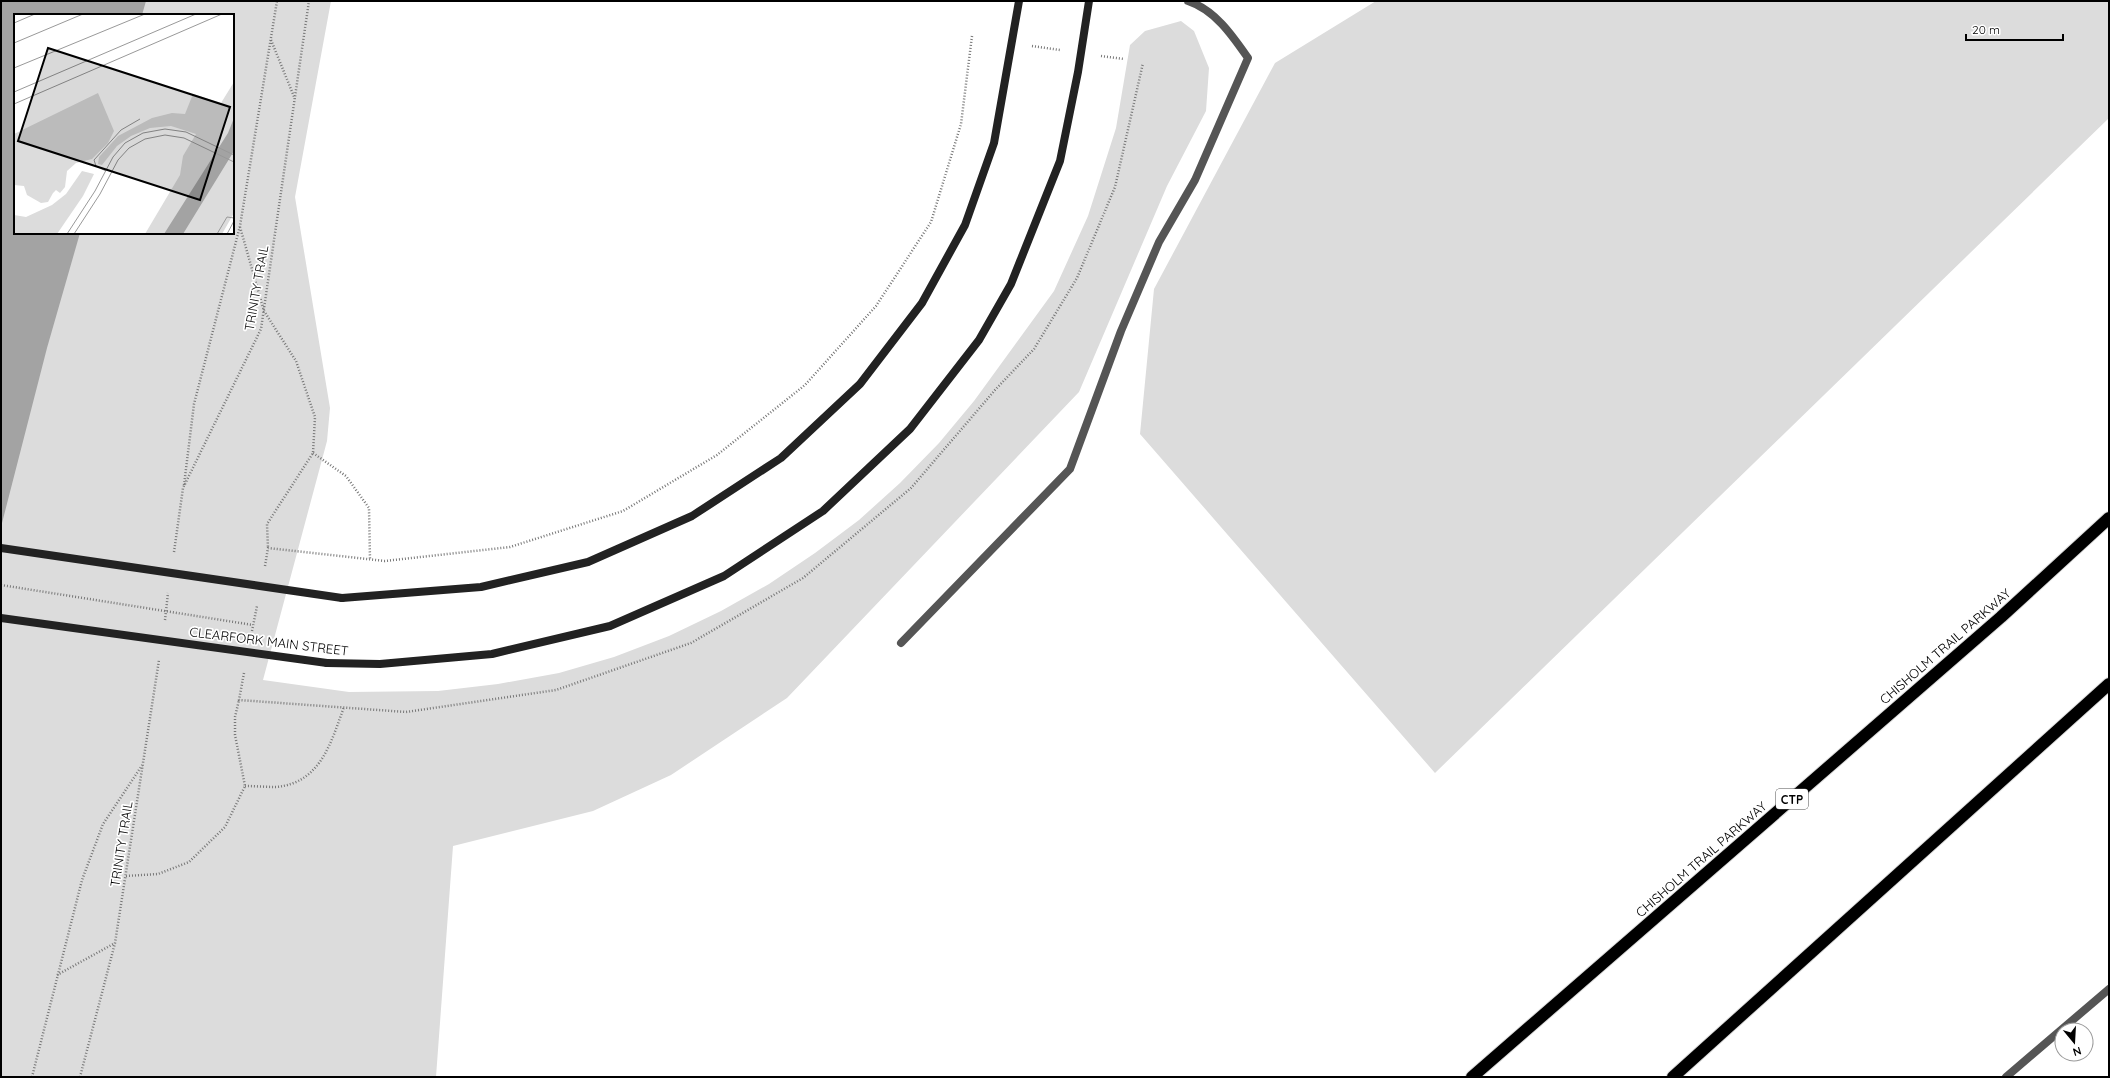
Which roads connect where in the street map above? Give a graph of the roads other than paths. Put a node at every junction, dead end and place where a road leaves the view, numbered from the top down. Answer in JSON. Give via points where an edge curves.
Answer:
{"nodes":[{"id":1,"x":1019,"y":1,"type":"edge"},
{"id":2,"x":1089,"y":1,"type":"edge"},
{"id":3,"x":1188,"y":1,"type":"edge"},
{"id":4,"x":2109,"y":518,"type":"edge"},
{"id":5,"x":1,"y":548,"type":"edge"},
{"id":6,"x":1,"y":618,"type":"edge"},
{"id":7,"x":901,"y":643,"type":"dead end"},
{"id":8,"x":2109,"y":684,"type":"edge"},
{"id":9,"x":2109,"y":989,"type":"edge"},
{"id":10,"x":1472,"y":1077,"type":"edge"},
{"id":11,"x":1674,"y":1077,"type":"edge"},
{"id":12,"x":2006,"y":1077,"type":"edge"}],
"edges":[{"from":1,"to":5,"type":"street","bridge":true,"via":[[994,143],[965,225],[922,303],[860,384],[781,458],[692,516],[588,562],[481,587],[342,598]]},
{"from":2,"to":6,"type":"street","name":"CLEARFORK MAIN STREET","bridge":true,"via":[[1060,161],[1011,284],[979,340],[910,429],[823,511],[724,576],[610,626],[492,654],[380,664],[327,663]]},
{"from":3,"to":7,"type":"lane","via":[[1200,5],[1228,29],[1248,58],[1194,180],[1153,256],[1121,331],[1070,469]]},
{"from":4,"to":10,"type":"highway","name":"CHISHOLM TRAIL PARKWAY","number":"CTP","via":[[2001,616]]},
{"from":8,"to":11,"type":"highway"},
{"from":9,"to":12,"type":"lane"}]}
